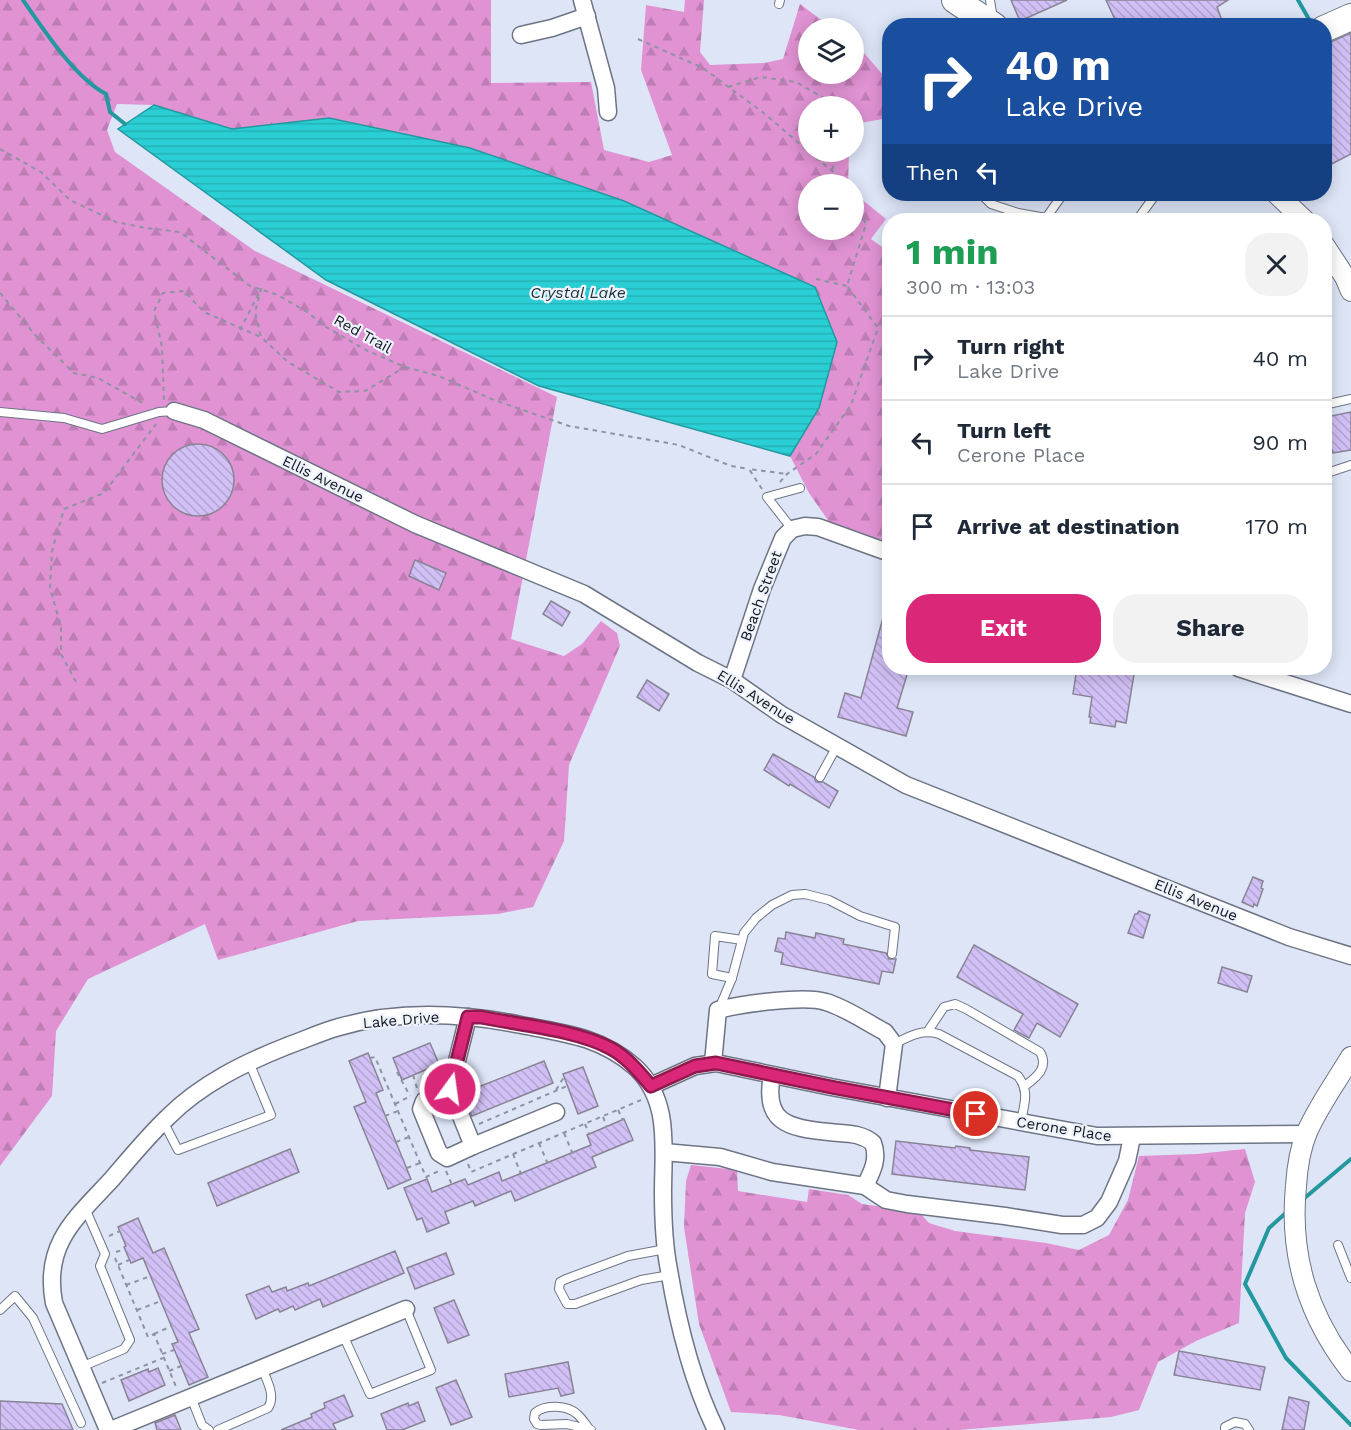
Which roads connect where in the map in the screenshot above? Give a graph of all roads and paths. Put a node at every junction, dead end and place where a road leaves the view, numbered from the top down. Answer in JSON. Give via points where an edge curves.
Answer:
{"nodes":[{"id":1,"x":582,"y":0,"type":"edge"},
{"id":2,"x":955,"y":0,"type":"edge"},
{"id":3,"x":990,"y":0,"type":"edge"},
{"id":4,"x":586,"y":16,"type":"junction"},
{"id":5,"x":982,"y":18,"type":"edge"},
{"id":6,"x":993,"y":18,"type":"edge"},
{"id":7,"x":521,"y":34,"type":"dead end"},
{"id":8,"x":638,"y":39,"type":"dead end"},
{"id":9,"x":728,"y":87,"type":"junction"},
{"id":10,"x":821,"y":96,"type":"edge"},
{"id":11,"x":608,"y":112,"type":"dead end"},
{"id":12,"x":798,"y":142,"type":"edge"},
{"id":13,"x":0,"y":149,"type":"edge"},
{"id":14,"x":822,"y":162,"type":"edge"},
{"id":15,"x":834,"y":162,"type":"edge"},
{"id":16,"x":832,"y":170,"type":"junction"},
{"id":17,"x":836,"y":174,"type":"edge"},
{"id":18,"x":988,"y":201,"type":"edge"},
{"id":19,"x":1284,"y":201,"type":"edge"},
{"id":20,"x":1018,"y":213,"type":"edge"},
{"id":21,"x":1296,"y":213,"type":"edge"},
{"id":22,"x":861,"y":240,"type":"edge"},
{"id":23,"x":1332,"y":258,"type":"edge"},
{"id":24,"x":816,"y":279,"type":"dead end"},
{"id":25,"x":847,"y":286,"type":"junction"},
{"id":26,"x":261,"y":289,"type":"junction"},
{"id":27,"x":1351,"y":290,"type":"edge"},
{"id":28,"x":0,"y":293,"type":"edge"},
{"id":29,"x":240,"y":330,"type":"junction"},
{"id":30,"x":261,"y":338,"type":"junction"},
{"id":31,"x":405,"y":367,"type":"junction"},
{"id":32,"x":1351,"y":399,"type":"edge"},
{"id":33,"x":1332,"y":403,"type":"edge"},
{"id":34,"x":0,"y":412,"type":"edge"},
{"id":35,"x":166,"y":412,"type":"junction"},
{"id":36,"x":1351,"y":465,"type":"edge"},
{"id":37,"x":749,"y":469,"type":"junction"},
{"id":38,"x":1332,"y":471,"type":"edge"},
{"id":39,"x":787,"y":474,"type":"junction"},
{"id":40,"x":800,"y":488,"type":"dead end"},
{"id":41,"x":767,"y":497,"type":"junction"},
{"id":42,"x":792,"y":529,"type":"junction"},
{"id":43,"x":882,"y":550,"type":"edge"},
{"id":44,"x":1260,"y":675,"type":"edge"},
{"id":45,"x":732,"y":680,"type":"junction"},
{"id":46,"x":76,"y":682,"type":"dead end"},
{"id":47,"x":1351,"y":704,"type":"edge"},
{"id":48,"x":837,"y":746,"type":"junction"},
{"id":49,"x":820,"y":777,"type":"dead end"},
{"id":50,"x":742,"y":940,"type":"junction"},
{"id":51,"x":892,"y":954,"type":"dead end"},
{"id":52,"x":1351,"y":956,"type":"edge"},
{"id":53,"x":732,"y":978,"type":"junction"},
{"id":54,"x":718,"y":1010,"type":"junction"},
{"id":55,"x":468,"y":1017,"type":"junction"},
{"id":56,"x":928,"y":1031,"type":"junction"},
{"id":57,"x":894,"y":1044,"type":"junction"},
{"id":58,"x":1351,"y":1057,"type":"edge"},
{"id":59,"x":370,"y":1059,"type":"dead end"},
{"id":60,"x":249,"y":1062,"type":"junction"},
{"id":61,"x":713,"y":1063,"type":"junction"},
{"id":62,"x":429,"y":1068,"type":"dead end"},
{"id":63,"x":397,"y":1072,"type":"dead end"},
{"id":64,"x":772,"y":1074,"type":"junction"},
{"id":65,"x":413,"y":1075,"type":"dead end"},
{"id":66,"x":564,"y":1077,"type":"dead end"},
{"id":67,"x":1026,"y":1085,"type":"junction"},
{"id":68,"x":567,"y":1086,"type":"dead end"},
{"id":69,"x":443,"y":1087,"type":"junction"},
{"id":70,"x":556,"y":1090,"type":"junction"},
{"id":71,"x":649,"y":1092,"type":"junction"},
{"id":72,"x":419,"y":1093,"type":"dead end"},
{"id":73,"x":887,"y":1098,"type":"junction"},
{"id":74,"x":395,"y":1104,"type":"junction"},
{"id":75,"x":618,"y":1110,"type":"junction"},
{"id":76,"x":398,"y":1111,"type":"junction"},
{"id":77,"x":556,"y":1112,"type":"dead end"},
{"id":78,"x":385,"y":1116,"type":"dead end"},
{"id":79,"x":603,"y":1117,"type":"junction"},
{"id":80,"x":623,"y":1120,"type":"dead end"},
{"id":81,"x":163,"y":1121,"type":"junction"},
{"id":82,"x":1021,"y":1122,"type":"junction"},
{"id":83,"x":585,"y":1124,"type":"junction"},
{"id":84,"x":607,"y":1127,"type":"dead end"},
{"id":85,"x":467,"y":1130,"type":"junction"},
{"id":86,"x":564,"y":1133,"type":"junction"},
{"id":87,"x":589,"y":1134,"type":"dead end"},
{"id":88,"x":1306,"y":1134,"type":"junction"},
{"id":89,"x":409,"y":1137,"type":"junction"},
{"id":90,"x":1132,"y":1137,"type":"junction"},
{"id":91,"x":396,"y":1142,"type":"dead end"},
{"id":92,"x":539,"y":1143,"type":"junction"},
{"id":93,"x":473,"y":1146,"type":"junction"},
{"id":94,"x":664,"y":1152,"type":"junction"},
{"id":95,"x":513,"y":1154,"type":"junction"},
{"id":96,"x":575,"y":1160,"type":"dead end"},
{"id":97,"x":462,"y":1162,"type":"dead end"},
{"id":98,"x":420,"y":1163,"type":"junction"},
{"id":99,"x":407,"y":1168,"type":"dead end"},
{"id":100,"x":550,"y":1169,"type":"dead end"},
{"id":101,"x":523,"y":1179,"type":"dead end"},
{"id":102,"x":452,"y":1185,"type":"dead end"},
{"id":103,"x":865,"y":1186,"type":"junction"},
{"id":104,"x":85,"y":1208,"type":"junction"},
{"id":105,"x":120,"y":1231,"type":"dead end"},
{"id":106,"x":106,"y":1238,"type":"dead end"},
{"id":107,"x":1338,"y":1245,"type":"dead end"},
{"id":108,"x":124,"y":1249,"type":"dead end"},
{"id":109,"x":666,"y":1249,"type":"junction"},
{"id":110,"x":129,"y":1260,"type":"dead end"},
{"id":111,"x":118,"y":1265,"type":"junction"},
{"id":112,"x":151,"y":1275,"type":"dead end"},
{"id":113,"x":670,"y":1275,"type":"junction"},
{"id":114,"x":1351,"y":1278,"type":"edge"},
{"id":115,"x":126,"y":1285,"type":"junction"},
{"id":116,"x":161,"y":1301,"type":"dead end"},
{"id":117,"x":406,"y":1309,"type":"joint"},
{"id":118,"x":0,"y":1310,"type":"edge"},
{"id":119,"x":137,"y":1310,"type":"junction"},
{"id":120,"x":172,"y":1326,"type":"dead end"},
{"id":121,"x":154,"y":1334,"type":"junction"},
{"id":122,"x":343,"y":1335,"type":"junction"},
{"id":123,"x":174,"y":1350,"type":"dead end"},
{"id":124,"x":163,"y":1356,"type":"junction"},
{"id":125,"x":181,"y":1366,"type":"dead end"},
{"id":126,"x":81,"y":1367,"type":"junction"},
{"id":127,"x":262,"y":1368,"type":"junction"},
{"id":128,"x":169,"y":1371,"type":"junction"},
{"id":129,"x":1351,"y":1371,"type":"edge"},
{"id":130,"x":101,"y":1383,"type":"dead end"},
{"id":131,"x":186,"y":1399,"type":"junction"},
{"id":132,"x":81,"y":1423,"type":"dead end"},
{"id":133,"x":109,"y":1430,"type":"edge"},
{"id":134,"x":209,"y":1430,"type":"edge"},
{"id":135,"x":218,"y":1430,"type":"edge"},
{"id":136,"x":590,"y":1430,"type":"edge"},
{"id":137,"x":716,"y":1430,"type":"edge"},
{"id":138,"x":1225,"y":1430,"type":"edge"},
{"id":139,"x":1249,"y":1430,"type":"edge"}],
"edges":[{"from":1,"to":4,"type":"street"},
{"from":2,"to":5,"type":"main road"},
{"from":3,"to":6,"type":"lane"},
{"from":4,"to":7,"type":"street"},
{"from":4,"to":11,"type":"street","via":[[606,88]]},
{"from":8,"to":9,"type":"path","via":[[703,68]]},
{"from":9,"to":10,"type":"path","via":[[760,77],[796,82]]},
{"from":9,"to":12,"type":"path"},
{"from":13,"to":26,"type":"path","name":"Red Trail","via":[[41,172],[70,201],[116,222],[180,232],[250,286]]},
{"from":14,"to":16,"type":"path"},
{"from":15,"to":16,"type":"path"},
{"from":16,"to":17,"type":"path"},
{"from":18,"to":20,"type":"lane"},
{"from":19,"to":21,"type":"street"},
{"from":22,"to":25,"type":"path"},
{"from":23,"to":27,"type":"street"},
{"from":24,"to":25,"type":"path"},
{"from":25,"to":39,"type":"path","via":[[878,328],[851,405],[816,454]]},
{"from":26,"to":29,"type":"path"},
{"from":26,"to":30,"type":"path","via":[[255,312]]},
{"from":26,"to":31,"type":"path","name":"Red Trail","via":[[278,295],[366,350]]},
{"from":28,"to":35,"type":"path","via":[[37,338],[74,373],[98,378]]},
{"from":29,"to":30,"type":"path"},
{"from":29,"to":35,"type":"path","via":[[204,312],[184,291],[163,293],[154,310],[162,347]]},
{"from":30,"to":31,"type":"path","via":[[288,362],[339,392],[365,391]]},
{"from":31,"to":37,"type":"path","name":"Red Trail","via":[[439,376],[569,426],[679,445]]},
{"from":32,"to":33,"type":"lane"},
{"from":34,"to":35,"type":"lane","via":[[64,418],[102,429]]},
{"from":35,"to":45,"type":"street","name":"Ellis Avenue","via":[[204,420],[415,524],[584,594]]},
{"from":35,"to":46,"type":"path","via":[[104,493],[64,509],[52,551],[50,588],[61,627],[61,654]]},
{"from":36,"to":38,"type":"lane"},
{"from":37,"to":39,"type":"path","name":"Red Trail"},
{"from":37,"to":41,"type":"path"},
{"from":39,"to":41,"type":"path"},
{"from":40,"to":41,"type":"lane"},
{"from":41,"to":42,"type":"lane"},
{"from":42,"to":43,"type":"street","via":[[819,527]]},
{"from":42,"to":45,"type":"street","name":"Beach Street","via":[[783,538],[762,589]]},
{"from":44,"to":47,"type":"street"},
{"from":45,"to":48,"type":"street","name":"Ellis Avenue"},
{"from":48,"to":49,"type":"lane"},
{"from":48,"to":52,"type":"street","name":"Ellis Avenue","via":[[906,785],[1289,937]]},
{"from":50,"to":51,"type":"lane","via":[[756,918],[772,905],[792,895],[805,894],[896,927]]},
{"from":50,"to":53,"type":"lane"},
{"from":50,"to":53,"type":"lane","via":[[715,936],[712,974]]},
{"from":53,"to":54,"type":"lane"},
{"from":54,"to":57,"type":"street","via":[[807,999],[826,1002],[885,1032]]},
{"from":54,"to":61,"type":"street"},
{"from":55,"to":60,"type":"street","name":"Lake Drive","via":[[386,1018],[339,1027]]},
{"from":55,"to":69,"type":"street"},
{"from":55,"to":71,"type":"street","name":"Lake Drive","via":[[596,1042],[637,1068]]},
{"from":56,"to":57,"type":"lane"},
{"from":56,"to":67,"type":"lane","via":[[1018,1076]]},
{"from":56,"to":67,"type":"lane","via":[[944,1007],[955,1004],[966,1009],[1040,1052],[1043,1064],[1039,1075]]},
{"from":57,"to":73,"type":"street"},
{"from":58,"to":88,"type":"street"},
{"from":59,"to":74,"type":"path","via":[[375,1056]]},
{"from":60,"to":81,"type":"street","name":"Lake Drive","via":[[204,1088]]},
{"from":60,"to":81,"type":"lane","via":[[271,1115],[178,1150]]},
{"from":61,"to":64,"type":"street","name":"Cerone Place"},
{"from":61,"to":71,"type":"street","name":"Cerone Place","via":[[695,1066]]},
{"from":62,"to":69,"type":"path"},
{"from":63,"to":74,"type":"path","via":[[410,1097]]},
{"from":64,"to":73,"type":"street","name":"Cerone Place"},
{"from":64,"to":103,"type":"street","via":[[769,1092],[778,1118],[787,1124],[862,1136],[873,1143],[876,1155]]},
{"from":65,"to":72,"type":"path"},
{"from":66,"to":70,"type":"path"},
{"from":67,"to":82,"type":"lane"},
{"from":68,"to":70,"type":"path"},
{"from":69,"to":85,"type":"street"},
{"from":69,"to":93,"type":"street","via":[[424,1101],[421,1109],[439,1153],[447,1158]]},
{"from":70,"to":85,"type":"path"},
{"from":71,"to":75,"type":"path"},
{"from":71,"to":94,"type":"street","name":"Lake Drive","via":[[660,1107]]},
{"from":73,"to":82,"type":"street","name":"Cerone Place"},
{"from":74,"to":76,"type":"path"},
{"from":75,"to":79,"type":"path"},
{"from":75,"to":80,"type":"path"},
{"from":76,"to":78,"type":"path"},
{"from":76,"to":89,"type":"path"},
{"from":77,"to":93,"type":"street"},
{"from":79,"to":83,"type":"path"},
{"from":79,"to":84,"type":"path"},
{"from":81,"to":104,"type":"street","name":"Lake Drive"},
{"from":82,"to":90,"type":"street","name":"Cerone Place","via":[[1097,1136]]},
{"from":83,"to":86,"type":"path"},
{"from":83,"to":87,"type":"path"},
{"from":85,"to":93,"type":"street"},
{"from":86,"to":92,"type":"path"},
{"from":86,"to":96,"type":"path"},
{"from":88,"to":90,"type":"street","name":"Cerone Place"},
{"from":88,"to":129,"type":"street","via":[[1296,1180],[1298,1262],[1315,1315]]},
{"from":89,"to":91,"type":"path"},
{"from":89,"to":98,"type":"path"},
{"from":90,"to":103,"type":"street","via":[[1127,1161],[1109,1202],[1097,1218],[1083,1225],[896,1202]]},
{"from":92,"to":95,"type":"path"},
{"from":92,"to":100,"type":"path"},
{"from":94,"to":103,"type":"street","via":[[720,1157],[772,1172]]},
{"from":94,"to":109,"type":"street","name":"Lake Drive"},
{"from":95,"to":97,"type":"path","via":[[471,1172]]},
{"from":95,"to":101,"type":"path"},
{"from":98,"to":99,"type":"path"},
{"from":98,"to":102,"type":"path","via":[[426,1177],[445,1169]]},
{"from":104,"to":126,"type":"street","name":"Lake Drive","via":[[55,1253],[50,1283],[54,1303]]},
{"from":104,"to":126,"type":"lane","via":[[105,1254],[100,1266],[130,1340],[124,1349]]},
{"from":105,"to":106,"type":"path"},
{"from":107,"to":114,"type":"lane"},
{"from":108,"to":111,"type":"path","via":[[113,1254]]},
{"from":109,"to":113,"type":"street","name":"Lake Drive"},
{"from":109,"to":113,"type":"lane","via":[[628,1256],[566,1279],[560,1282],[559,1289],[567,1304],[574,1304],[641,1280]]},
{"from":110,"to":111,"type":"path"},
{"from":111,"to":115,"type":"path"},
{"from":112,"to":115,"type":"path"},
{"from":113,"to":137,"type":"street","name":"Lake Drive","via":[[682,1330]]},
{"from":115,"to":119,"type":"path"},
{"from":116,"to":119,"type":"path"},
{"from":117,"to":122,"type":"street"},
{"from":117,"to":122,"type":"lane","via":[[431,1370],[370,1394]]},
{"from":118,"to":132,"type":"lane","via":[[15,1296],[33,1318]]},
{"from":119,"to":121,"type":"path","via":[[148,1336]]},
{"from":120,"to":121,"type":"path"},
{"from":121,"to":124,"type":"path"},
{"from":122,"to":127,"type":"street"},
{"from":123,"to":124,"type":"path"},
{"from":124,"to":128,"type":"path"},
{"from":124,"to":130,"type":"path"},
{"from":125,"to":128,"type":"path"},
{"from":126,"to":133,"type":"street","name":"Lake Drive"},
{"from":127,"to":131,"type":"street"},
{"from":127,"to":135,"type":"lane","via":[[272,1395],[268,1408]]},
{"from":128,"to":131,"type":"path"},
{"from":131,"to":133,"type":"street"},
{"from":131,"to":134,"type":"lane"},
{"from":136,"to":136,"type":"lane","via":[[567,1424],[537,1424],[535,1413],[549,1407],[566,1408],[577,1413]]},
{"from":138,"to":139,"type":"lane","via":[[1235,1422],[1245,1424]]}]}
